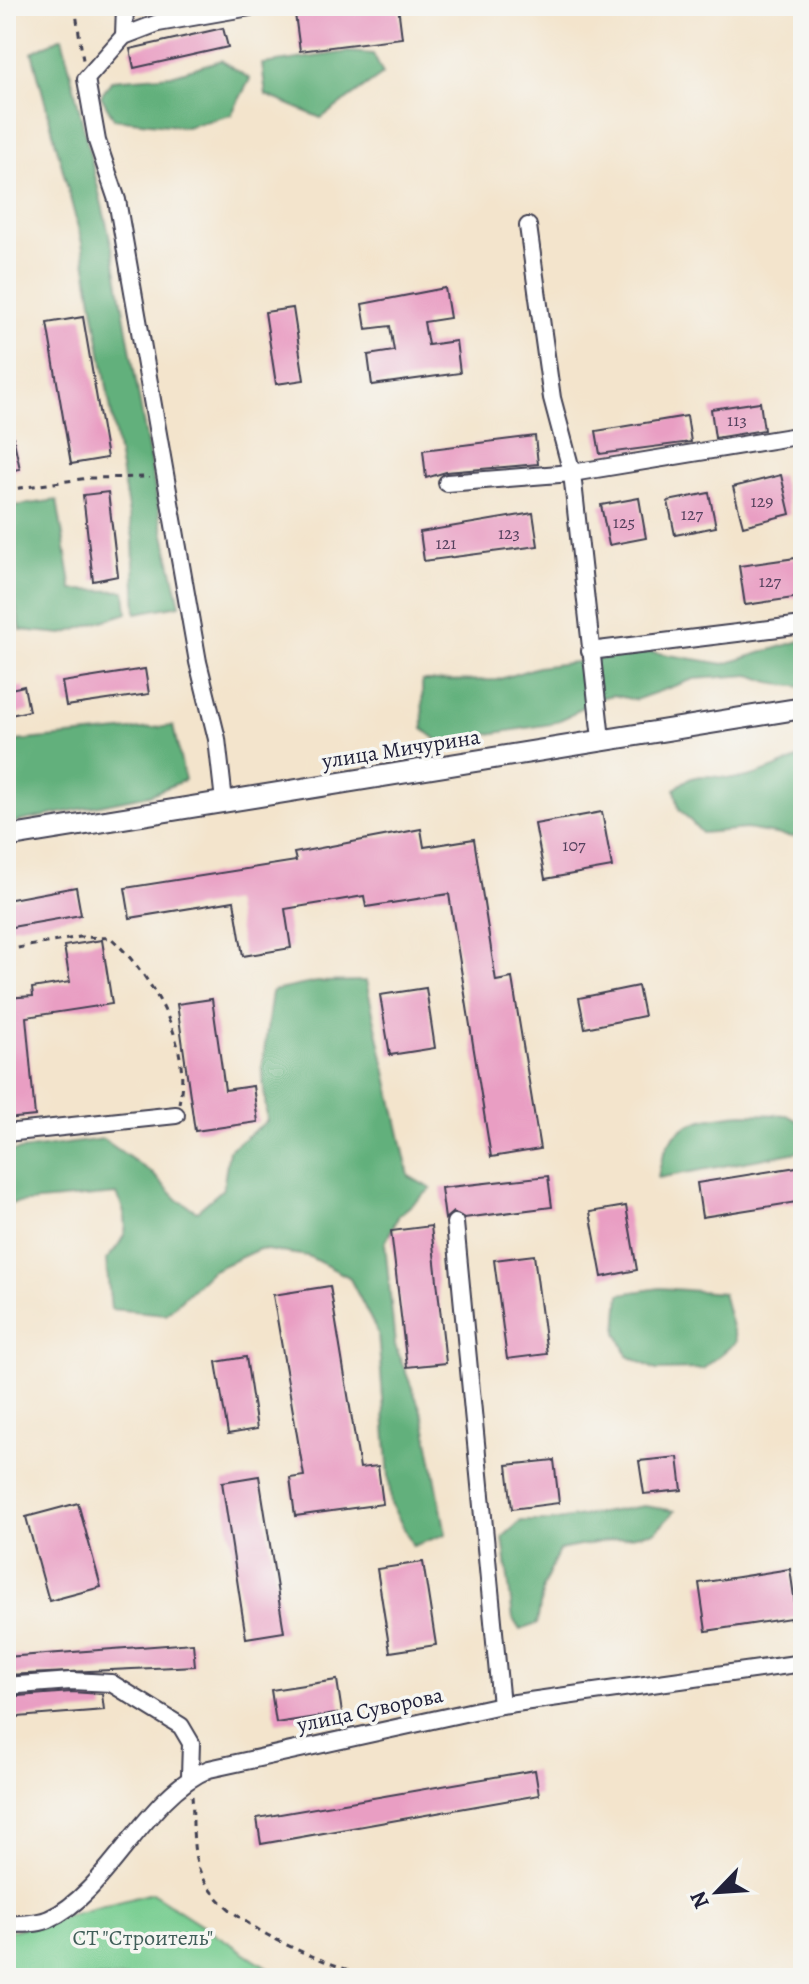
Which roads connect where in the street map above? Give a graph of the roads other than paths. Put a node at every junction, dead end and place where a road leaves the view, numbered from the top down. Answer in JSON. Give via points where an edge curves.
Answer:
{"nodes":[{"id":1,"x":125,"y":6,"type":"edge"},
{"id":2,"x":256,"y":6,"type":"edge"},
{"id":3,"x":124,"y":36,"type":"junction"},
{"id":4,"x":528,"y":226,"type":"dead end"},
{"id":5,"x":803,"y":435,"type":"edge"},
{"id":6,"x":572,"y":473,"type":"junction"},
{"id":7,"x":447,"y":483,"type":"dead end"},
{"id":8,"x":803,"y":625,"type":"edge"},
{"id":9,"x":590,"y":651,"type":"junction"},
{"id":10,"x":803,"y":708,"type":"edge"},
{"id":11,"x":601,"y":739,"type":"junction"},
{"id":12,"x":224,"y":801,"type":"junction"},
{"id":13,"x":6,"y":837,"type":"edge"},
{"id":14,"x":176,"y":1115,"type":"road end"},
{"id":15,"x":6,"y":1133,"type":"edge"},
{"id":16,"x":455,"y":1223,"type":"dead end"},
{"id":17,"x":803,"y":1663,"type":"edge"},
{"id":18,"x":6,"y":1686,"type":"edge"},
{"id":19,"x":501,"y":1705,"type":"junction"},
{"id":20,"x":190,"y":1776,"type":"junction"},
{"id":21,"x":6,"y":1925,"type":"edge"}],
"edges":[{"from":1,"to":3,"type":"street"},
{"from":2,"to":3,"type":"street","via":[[158,23]]},
{"from":3,"to":12,"type":"street","via":[[86,79],[97,141],[117,200]]},
{"from":4,"to":6,"type":"street","via":[[552,398]]},
{"from":5,"to":6,"type":"street"},
{"from":6,"to":7,"type":"street"},
{"from":6,"to":9,"type":"street"},
{"from":8,"to":9,"type":"street"},
{"from":9,"to":11,"type":"street"},
{"from":10,"to":11,"type":"main road","name":"улица Мичурина"},
{"from":11,"to":12,"type":"main road","name":"улица Мичурина"},
{"from":12,"to":13,"type":"main road","name":"улица Мичурина"},
{"from":14,"to":15,"type":"street"},
{"from":16,"to":19,"type":"street"},
{"from":17,"to":19,"type":"street","name":"улица Суворова"},
{"from":18,"to":20,"type":"street","via":[[111,1683],[181,1726],[191,1743]]},
{"from":19,"to":20,"type":"street","name":"улица Суворова"},
{"from":20,"to":21,"type":"street","via":[[79,1896],[48,1920]]}]}
